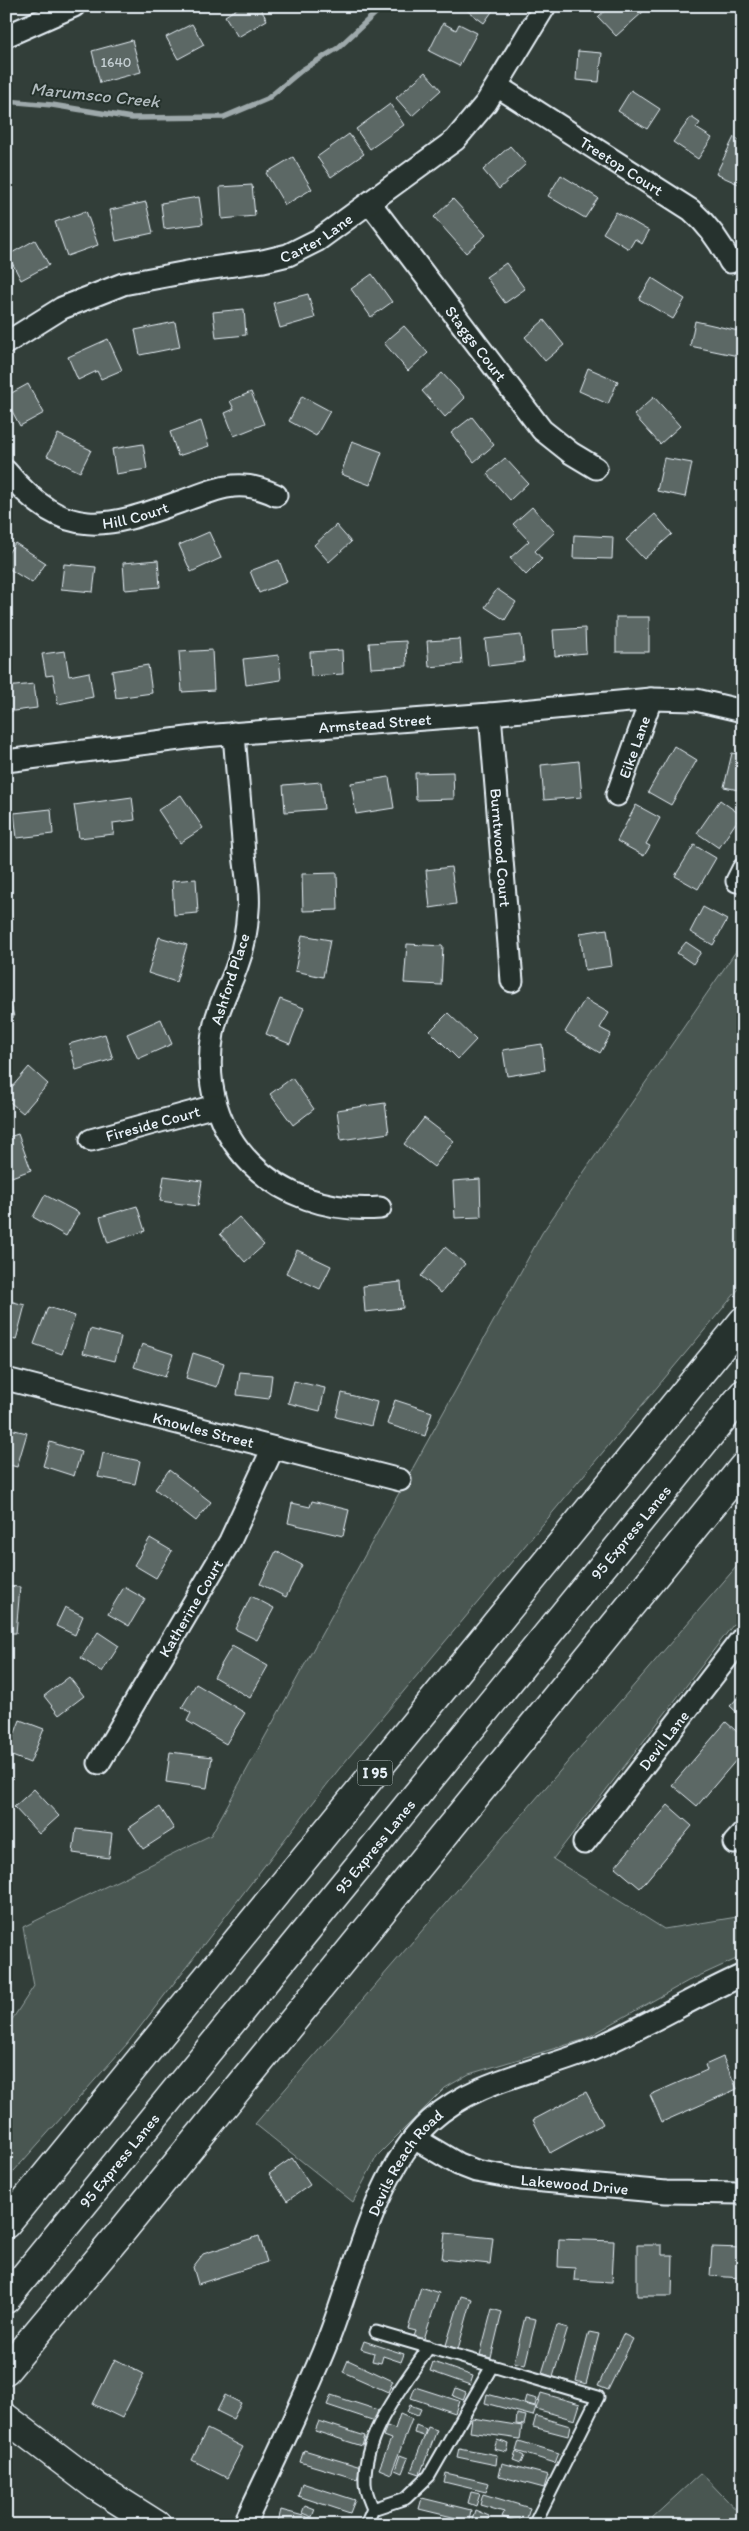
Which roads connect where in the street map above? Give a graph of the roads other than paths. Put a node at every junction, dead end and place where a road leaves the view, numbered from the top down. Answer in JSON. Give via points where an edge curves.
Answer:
{"nodes":[{"id":1,"x":74,"y":6,"type":"edge"},
{"id":2,"x":546,"y":6,"type":"edge"},
{"id":3,"x":6,"y":36,"type":"edge"},
{"id":4,"x":497,"y":86,"type":"junction"},
{"id":5,"x":370,"y":203,"type":"junction"},
{"id":6,"x":730,"y":262,"type":"dead end"},
{"id":7,"x":6,"y":343,"type":"edge"},
{"id":8,"x":596,"y":468,"type":"dead end"},
{"id":9,"x":6,"y":471,"type":"edge"},
{"id":10,"x":276,"y":495,"type":"dead end"},
{"id":11,"x":650,"y":699,"type":"junction"},
{"id":12,"x":743,"y":712,"type":"edge"},
{"id":13,"x":490,"y":714,"type":"junction"},
{"id":14,"x":234,"y":734,"type":"junction"},
{"id":15,"x":6,"y":761,"type":"edge"},
{"id":16,"x":617,"y":795,"type":"dead end"},
{"id":17,"x":512,"y":981,"type":"dead end"},
{"id":18,"x":215,"y":1106,"type":"junction"},
{"id":19,"x":90,"y":1140,"type":"dead end"},
{"id":20,"x":380,"y":1208,"type":"dead end"},
{"id":21,"x":743,"y":1321,"type":"edge"},
{"id":22,"x":6,"y":1379,"type":"edge"},
{"id":23,"x":743,"y":1394,"type":"edge"},
{"id":24,"x":273,"y":1448,"type":"junction"},
{"id":25,"x":743,"y":1467,"type":"edge"},
{"id":26,"x":400,"y":1480,"type":"dead end"},
{"id":27,"x":743,"y":1637,"type":"edge"},
{"id":28,"x":99,"y":1763,"type":"dead end"},
{"id":29,"x":584,"y":1843,"type":"dead end"},
{"id":30,"x":743,"y":1974,"type":"edge"},
{"id":31,"x":414,"y":2138,"type":"junction"},
{"id":32,"x":743,"y":2193,"type":"edge"},
{"id":33,"x":6,"y":2224,"type":"edge"},
{"id":34,"x":6,"y":2299,"type":"edge"},
{"id":35,"x":376,"y":2332,"type":"dead end"},
{"id":36,"x":429,"y":2347,"type":"junction"},
{"id":37,"x":492,"y":2366,"type":"junction"},
{"id":38,"x":6,"y":2370,"type":"edge"},
{"id":39,"x":6,"y":2418,"type":"edge"},
{"id":40,"x":373,"y":2509,"type":"junction"},
{"id":41,"x":157,"y":2525,"type":"edge"},
{"id":42,"x":244,"y":2525,"type":"edge"},
{"id":43,"x":366,"y":2525,"type":"edge"},
{"id":44,"x":534,"y":2525,"type":"edge"}],
"edges":[{"from":1,"to":3,"type":"street"},
{"from":2,"to":4,"type":"street","name":"Carter Lane"},
{"from":4,"to":5,"type":"street","name":"Carter Lane","via":[[475,117],[448,146]]},
{"from":4,"to":6,"type":"street","name":"Treetop Court","via":[[691,210],[708,224]]},
{"from":5,"to":7,"type":"street","name":"Carter Lane","via":[[318,240],[288,255],[263,262],[123,284],[62,308]]},
{"from":5,"to":8,"type":"street","name":"Staggs Court","via":[[542,430]]},
{"from":9,"to":10,"type":"street","name":"Hill Court","via":[[25,494],[42,507],[62,517],[104,524],[240,484]]},
{"from":11,"to":12,"type":"street","name":"Armstead Street","via":[[696,700]]},
{"from":11,"to":13,"type":"street","name":"Armstead Street"},
{"from":11,"to":16,"type":"street","name":"Eike Lane"},
{"from":13,"to":14,"type":"street","name":"Armstead Street"},
{"from":13,"to":17,"type":"street","name":"Burntwood Court"},
{"from":14,"to":15,"type":"street","name":"Armstead Street"},
{"from":14,"to":18,"type":"street","name":"Ashford Place","via":[[249,908],[237,966],[220,1004],[213,1033],[210,1063]]},
{"from":18,"to":19,"type":"street","name":"Fireside Court"},
{"from":18,"to":20,"type":"street","name":"Ashford Place","via":[[235,1145],[267,1178],[315,1202]]},
{"from":21,"to":33,"type":"main road","number":"I 95"},
{"from":22,"to":24,"type":"street","name":"Knowles Street"},
{"from":23,"to":34,"type":"main road","name":"95 Express Lanes"},
{"from":24,"to":26,"type":"street","name":"Knowles Street"},
{"from":24,"to":28,"type":"street","name":"Katherine Court","via":[[230,1541]]},
{"from":25,"to":38,"type":"main road"},
{"from":27,"to":29,"type":"street","name":"Devil Lane"},
{"from":30,"to":31,"type":"street","name":"Devils Reach Road","via":[[591,2050],[472,2092],[441,2112]]},
{"from":31,"to":32,"type":"street","name":"Lakewood Drive","via":[[467,2168],[521,2179],[666,2192]]},
{"from":31,"to":42,"type":"street","name":"Devils Reach Road","via":[[384,2188],[305,2398]]},
{"from":35,"to":36,"type":"lane"},
{"from":36,"to":37,"type":"lane"},
{"from":36,"to":40,"type":"lane","via":[[392,2401],[375,2437],[365,2483]]},
{"from":37,"to":40,"type":"lane","via":[[430,2476],[406,2498]]},
{"from":37,"to":44,"type":"lane","via":[[598,2397]]},
{"from":39,"to":41,"type":"main road","via":[[97,2487]]},
{"from":40,"to":43,"type":"lane"}]}
